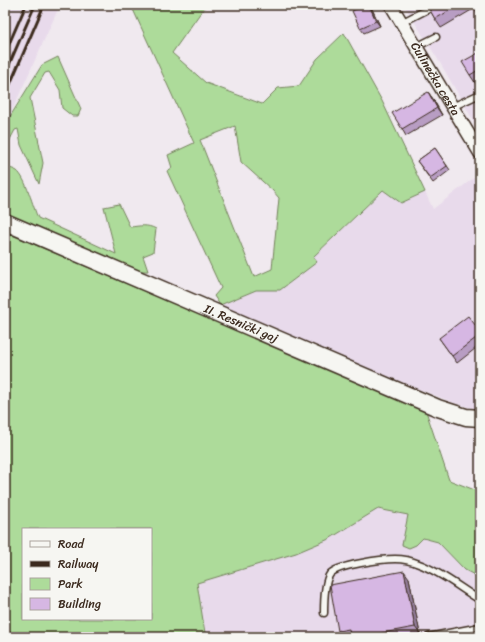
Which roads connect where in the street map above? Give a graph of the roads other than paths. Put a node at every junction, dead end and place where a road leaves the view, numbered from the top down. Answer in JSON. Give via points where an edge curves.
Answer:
{"nodes":[{"id":1,"x":391,"y":5,"type":"edge"},
{"id":2,"x":436,"y":5,"type":"edge"},
{"id":3,"x":401,"y":22,"type":"junction"},
{"id":4,"x":436,"y":37,"type":"dead end"},
{"id":5,"x":416,"y":47,"type":"junction"},
{"id":6,"x":480,"y":94,"type":"edge"},
{"id":7,"x":452,"y":107,"type":"junction"},
{"id":8,"x":480,"y":153,"type":"edge"},
{"id":9,"x":5,"y":222,"type":"edge"},
{"id":10,"x":480,"y":418,"type":"edge"},
{"id":11,"x":480,"y":600,"type":"edge"},
{"id":12,"x":324,"y":613,"type":"dead end"},
{"id":13,"x":480,"y":627,"type":"edge"},
{"id":14,"x":428,"y":637,"type":"edge"}],
"edges":[{"from":1,"to":3,"type":"street","name":"Čulinečka cesta"},
{"from":2,"to":3,"type":"lane"},
{"from":3,"to":5,"type":"street","name":"Čulinečka cesta"},
{"from":4,"to":5,"type":"lane"},
{"from":5,"to":7,"type":"street","name":"Čulinečka cesta"},
{"from":6,"to":7,"type":"lane"},
{"from":7,"to":8,"type":"street","name":"Čulinečka cesta"},
{"from":9,"to":10,"type":"street","name":"II. Resnički gaj","via":[[438,408],[466,417]]},
{"from":11,"to":12,"type":"lane","via":[[420,564],[396,559],[336,569],[326,584]]},
{"from":13,"to":14,"type":"lane"}]}
